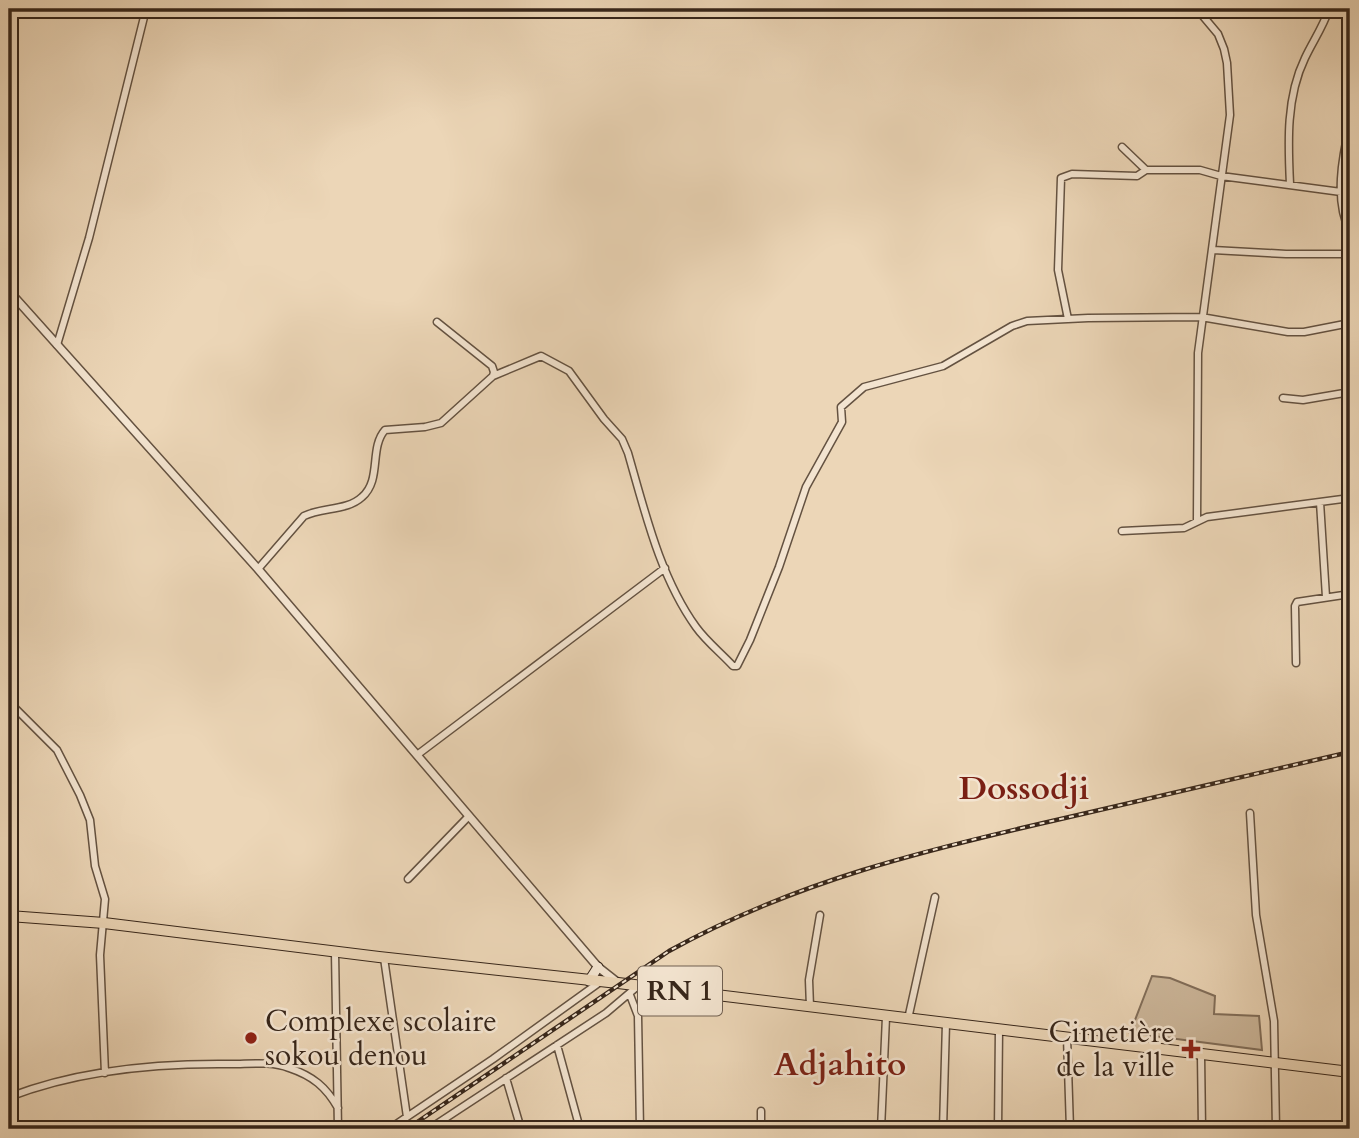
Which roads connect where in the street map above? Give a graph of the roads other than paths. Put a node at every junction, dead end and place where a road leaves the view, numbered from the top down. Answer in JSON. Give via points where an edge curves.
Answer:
{"nodes":[{"id":1,"x":146,"y":9,"type":"edge"},
{"id":2,"x":1197,"y":9,"type":"edge"},
{"id":3,"x":1329,"y":9,"type":"edge"},
{"id":4,"x":1350,"y":124,"type":"edge"},
{"id":5,"x":1122,"y":147,"type":"dead end"},
{"id":6,"x":1146,"y":170,"type":"junction"},
{"id":7,"x":1221,"y":176,"type":"junction"},
{"id":8,"x":1342,"y":181,"type":"junction"},
{"id":9,"x":1350,"y":181,"type":"edge"},
{"id":10,"x":1290,"y":184,"type":"junction"},
{"id":11,"x":1341,"y":192,"type":"junction"},
{"id":12,"x":1350,"y":232,"type":"edge"},
{"id":13,"x":1213,"y":250,"type":"junction"},
{"id":14,"x":1350,"y":254,"type":"edge"},
{"id":15,"x":10,"y":292,"type":"edge"},
{"id":16,"x":9,"y":306,"type":"edge"},
{"id":17,"x":1201,"y":317,"type":"junction"},
{"id":18,"x":1068,"y":319,"type":"junction"},
{"id":19,"x":437,"y":322,"type":"dead end"},
{"id":20,"x":1350,"y":323,"type":"edge"},
{"id":21,"x":57,"y":345,"type":"junction"},
{"id":22,"x":493,"y":376,"type":"junction"},
{"id":23,"x":1350,"y":392,"type":"edge"},
{"id":24,"x":1283,"y":398,"type":"dead end"},
{"id":25,"x":1350,"y":498,"type":"edge"},
{"id":26,"x":1320,"y":502,"type":"junction"},
{"id":27,"x":1197,"y":521,"type":"junction"},
{"id":28,"x":1122,"y":531,"type":"dead end"},
{"id":29,"x":666,"y":568,"type":"junction"},
{"id":30,"x":258,"y":569,"type":"junction"},
{"id":31,"x":1350,"y":594,"type":"edge"},
{"id":32,"x":1326,"y":597,"type":"junction"},
{"id":33,"x":1296,"y":663,"type":"dead end"},
{"id":34,"x":9,"y":702,"type":"edge"},
{"id":35,"x":417,"y":755,"type":"junction"},
{"id":36,"x":1250,"y":813,"type":"dead end"},
{"id":37,"x":469,"y":816,"type":"junction"},
{"id":38,"x":408,"y":879,"type":"dead end"},
{"id":39,"x":935,"y":897,"type":"dead end"},
{"id":40,"x":820,"y":915,"type":"dead end"},
{"id":41,"x":9,"y":916,"type":"edge"},
{"id":42,"x":104,"y":923,"type":"junction"},
{"id":43,"x":335,"y":952,"type":"junction"},
{"id":44,"x":384,"y":958,"type":"junction"},
{"id":45,"x":598,"y":967,"type":"junction"},
{"id":46,"x":594,"y":982,"type":"junction"},
{"id":47,"x":618,"y":983,"type":"junction"},
{"id":48,"x":639,"y":985,"type":"junction"},
{"id":49,"x":630,"y":995,"type":"junction"},
{"id":50,"x":810,"y":1007,"type":"junction"},
{"id":51,"x":886,"y":1017,"type":"junction"},
{"id":52,"x":908,"y":1019,"type":"junction"},
{"id":53,"x":946,"y":1023,"type":"junction"},
{"id":54,"x":999,"y":1029,"type":"junction"},
{"id":55,"x":1067,"y":1037,"type":"junction"},
{"id":56,"x":557,"y":1045,"type":"junction"},
{"id":57,"x":1201,"y":1055,"type":"junction"},
{"id":58,"x":1274,"y":1062,"type":"junction"},
{"id":59,"x":1350,"y":1072,"type":"edge"},
{"id":60,"x":105,"y":1073,"type":"junction"},
{"id":61,"x":506,"y":1078,"type":"junction"},
{"id":62,"x":9,"y":1097,"type":"edge"},
{"id":63,"x":338,"y":1108,"type":"junction"},
{"id":64,"x":761,"y":1111,"type":"dead end"},
{"id":65,"x":407,"y":1117,"type":"junction"},
{"id":66,"x":338,"y":1129,"type":"edge"},
{"id":67,"x":389,"y":1129,"type":"edge"},
{"id":68,"x":429,"y":1129,"type":"edge"},
{"id":69,"x":520,"y":1129,"type":"edge"},
{"id":70,"x":580,"y":1129,"type":"edge"},
{"id":71,"x":640,"y":1129,"type":"edge"},
{"id":72,"x":761,"y":1129,"type":"edge"},
{"id":73,"x":881,"y":1129,"type":"edge"},
{"id":74,"x":943,"y":1129,"type":"edge"},
{"id":75,"x":999,"y":1129,"type":"edge"},
{"id":76,"x":1070,"y":1129,"type":"edge"},
{"id":77,"x":1202,"y":1129,"type":"edge"},
{"id":78,"x":1276,"y":1129,"type":"edge"}],
"edges":[{"from":1,"to":21,"type":"street"},
{"from":2,"to":7,"type":"street","via":[[1218,34],[1227,63],[1230,115]]},
{"from":3,"to":10,"type":"street","via":[[1305,59],[1292,102]]},
{"from":4,"to":8,"type":"street"},
{"from":5,"to":6,"type":"street"},
{"from":6,"to":7,"type":"street","via":[[1200,170]]},
{"from":6,"to":18,"type":"street","via":[[1137,176],[1061,177],[1058,270]]},
{"from":7,"to":10,"type":"street"},
{"from":7,"to":13,"type":"street"},
{"from":8,"to":9,"type":"street"},
{"from":8,"to":11,"type":"street"},
{"from":10,"to":11,"type":"street"},
{"from":11,"to":12,"type":"street"},
{"from":13,"to":14,"type":"street"},
{"from":13,"to":17,"type":"street"},
{"from":15,"to":16,"type":"street"},
{"from":15,"to":21,"type":"street"},
{"from":17,"to":18,"type":"street"},
{"from":17,"to":20,"type":"street","via":[[1288,332]]},
{"from":17,"to":27,"type":"street"},
{"from":18,"to":29,"type":"street","via":[[1012,326],[943,366],[864,387],[841,407],[842,422],[806,487],[779,568],[737,666],[697,628]]},
{"from":19,"to":22,"type":"street","via":[[492,366]]},
{"from":21,"to":30,"type":"street"},
{"from":22,"to":29,"type":"street","via":[[541,356],[569,371],[622,439]]},
{"from":22,"to":30,"type":"street","via":[[441,423],[382,433],[373,480],[362,498],[304,516]]},
{"from":23,"to":24,"type":"street","via":[[1303,400]]},
{"from":25,"to":26,"type":"street"},
{"from":26,"to":27,"type":"street"},
{"from":26,"to":32,"type":"street"},
{"from":27,"to":28,"type":"street","via":[[1184,528]]},
{"from":29,"to":35,"type":"street"},
{"from":30,"to":35,"type":"street"},
{"from":31,"to":32,"type":"street"},
{"from":32,"to":33,"type":"street","via":[[1294,606]]},
{"from":34,"to":42,"type":"street","via":[[57,750],[80,795],[90,820],[95,866],[105,899]]},
{"from":35,"to":37,"type":"street"},
{"from":36,"to":58,"type":"street","via":[[1256,915],[1274,1021]]},
{"from":37,"to":38,"type":"street"},
{"from":37,"to":45,"type":"street"},
{"from":39,"to":52,"type":"street"},
{"from":40,"to":50,"type":"street"},
{"from":41,"to":42,"type":"main road","number":"RN 1"},
{"from":42,"to":43,"type":"main road","number":"RN 1"},
{"from":42,"to":60,"type":"street","via":[[100,956]]},
{"from":43,"to":44,"type":"main road","number":"RN 1"},
{"from":43,"to":63,"type":"street"},
{"from":44,"to":46,"type":"main road","number":"RN 1"},
{"from":44,"to":65,"type":"street"},
{"from":45,"to":46,"type":"main road"},
{"from":45,"to":47,"type":"street"},
{"from":46,"to":47,"type":"main road","number":"RN 1"},
{"from":46,"to":65,"type":"street","via":[[494,1059]]},
{"from":47,"to":48,"type":"main road","number":"RN 1"},
{"from":48,"to":49,"type":"street"},
{"from":48,"to":50,"type":"main road","number":"RN 1"},
{"from":49,"to":56,"type":"street"},
{"from":49,"to":71,"type":"street","via":[[638,1016]]},
{"from":50,"to":51,"type":"main road","number":"RN 1"},
{"from":51,"to":52,"type":"main road","number":"RN 1"},
{"from":51,"to":73,"type":"street"},
{"from":52,"to":53,"type":"main road","number":"RN 1"},
{"from":53,"to":54,"type":"main road","number":"RN 1"},
{"from":53,"to":74,"type":"street"},
{"from":54,"to":55,"type":"main road","number":"RN 1"},
{"from":54,"to":75,"type":"street"},
{"from":55,"to":57,"type":"main road","number":"RN 1"},
{"from":55,"to":76,"type":"street"},
{"from":56,"to":61,"type":"street"},
{"from":56,"to":70,"type":"street"},
{"from":57,"to":58,"type":"main road","number":"RN 1"},
{"from":57,"to":77,"type":"street"},
{"from":58,"to":59,"type":"main road","number":"RN 1"},
{"from":58,"to":78,"type":"street"},
{"from":60,"to":62,"type":"street","via":[[45,1084]]},
{"from":60,"to":63,"type":"street","via":[[195,1063],[288,1067],[327,1090]]},
{"from":61,"to":68,"type":"street"},
{"from":61,"to":69,"type":"street"},
{"from":63,"to":66,"type":"street"},
{"from":64,"to":72,"type":"street"},
{"from":65,"to":67,"type":"street"}]}
